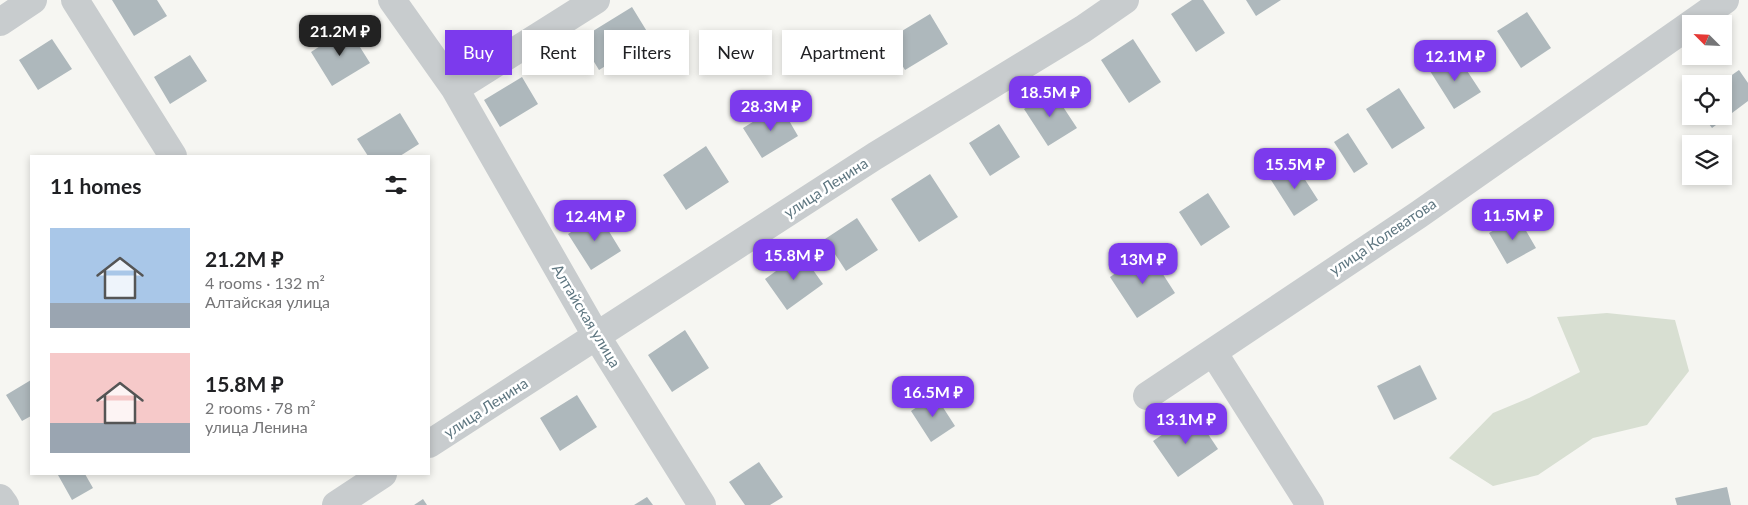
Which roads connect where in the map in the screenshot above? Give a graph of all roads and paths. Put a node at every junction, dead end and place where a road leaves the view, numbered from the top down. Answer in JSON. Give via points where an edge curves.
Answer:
{"nodes":[{"id":1,"x":33,"y":0,"type":"edge"},
{"id":2,"x":75,"y":0,"type":"edge"},
{"id":3,"x":392,"y":0,"type":"edge"},
{"id":4,"x":596,"y":0,"type":"edge"},
{"id":5,"x":1125,"y":0,"type":"edge"},
{"id":6,"x":1725,"y":0,"type":"edge"},
{"id":7,"x":1704,"y":15,"type":"edge"},
{"id":8,"x":0,"y":22,"type":"edge"},
{"id":9,"x":1682,"y":30,"type":"edge"},
{"id":10,"x":455,"y":89,"type":"junction"},
{"id":11,"x":172,"y":155,"type":"edge"},
{"id":12,"x":597,"y":337,"type":"junction"},
{"id":13,"x":1213,"y":352,"type":"junction"},
{"id":14,"x":1146,"y":396,"type":"dead end"},
{"id":15,"x":430,"y":443,"type":"edge"},
{"id":16,"x":377,"y":475,"type":"edge"},
{"id":17,"x":0,"y":498,"type":"edge"},
{"id":18,"x":4,"y":505,"type":"edge"},
{"id":19,"x":336,"y":505,"type":"edge"},
{"id":20,"x":702,"y":505,"type":"edge"},
{"id":21,"x":1310,"y":505,"type":"edge"}],
"edges":[{"from":1,"to":8,"type":"street"},
{"from":2,"to":11,"type":"street"},
{"from":3,"to":10,"type":"street","name":"Алтайская улица"},
{"from":4,"to":10,"type":"street"},
{"from":5,"to":12,"type":"street","name":"улица Ленина","via":[[875,156]]},
{"from":6,"to":7,"type":"street","name":"улица Колеватова"},
{"from":9,"to":13,"type":"street","name":"улица Колеватова"},
{"from":10,"to":12,"type":"street","name":"Алтайская улица"},
{"from":12,"to":15,"type":"street","name":"улица Ленина"},
{"from":12,"to":20,"type":"street","name":"Алтайская улица"},
{"from":13,"to":14,"type":"street","name":"улица Колеватова"},
{"from":13,"to":21,"type":"street"},
{"from":16,"to":19,"type":"street"},
{"from":17,"to":18,"type":"street"}]}
